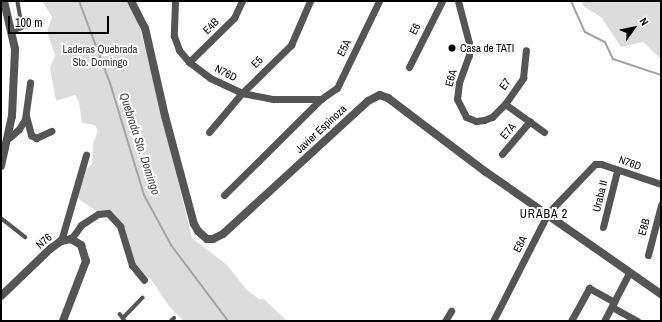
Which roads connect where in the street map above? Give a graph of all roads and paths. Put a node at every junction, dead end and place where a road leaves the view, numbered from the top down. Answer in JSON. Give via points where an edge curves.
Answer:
{"nodes":[{"id":1,"x":4,"y":1,"type":"edge"},
{"id":2,"x":17,"y":1,"type":"edge"},
{"id":3,"x":131,"y":1,"type":"edge"},
{"id":4,"x":174,"y":1,"type":"edge"},
{"id":5,"x":242,"y":1,"type":"edge"},
{"id":6,"x":310,"y":1,"type":"edge"},
{"id":7,"x":379,"y":1,"type":"edge"},
{"id":8,"x":442,"y":1,"type":"edge"},
{"id":9,"x":458,"y":1,"type":"edge"},
{"id":10,"x":12,"y":32,"type":"junction"},
{"id":11,"x":526,"y":50,"type":"dead end"},
{"id":12,"x":189,"y":62,"type":"junction"},
{"id":13,"x":409,"y":67,"type":"dead end"},
{"id":14,"x":30,"y":82,"type":"dead end"},
{"id":15,"x":242,"y":93,"type":"junction"},
{"id":16,"x":321,"y":99,"type":"junction"},
{"id":17,"x":504,"y":104,"type":"junction"},
{"id":18,"x":26,"y":116,"type":"junction"},
{"id":19,"x":484,"y":120,"type":"joint"},
{"id":20,"x":530,"y":122,"type":"junction"},
{"id":21,"x":52,"y":131,"type":"dead end"},
{"id":22,"x":209,"y":132,"type":"dead end"},
{"id":23,"x":544,"y":132,"type":"dead end"},
{"id":24,"x":9,"y":138,"type":"junction"},
{"id":25,"x":502,"y":154,"type":"dead end"},
{"id":26,"x":86,"y":155,"type":"dead end"},
{"id":27,"x":1,"y":166,"type":"edge"},
{"id":28,"x":592,"y":167,"type":"joint"},
{"id":29,"x":617,"y":171,"type":"junction"},
{"id":30,"x":661,"y":184,"type":"edge"},
{"id":31,"x":224,"y":195,"type":"dead end"},
{"id":32,"x":661,"y":205,"type":"edge"},
{"id":33,"x":548,"y":213,"type":"junction"},
{"id":34,"x":1,"y":218,"type":"edge"},
{"id":35,"x":603,"y":227,"type":"dead end"},
{"id":36,"x":25,"y":237,"type":"dead end"},
{"id":37,"x":71,"y":239,"type":"junction"},
{"id":38,"x":61,"y":241,"type":"junction"},
{"id":39,"x":648,"y":255,"type":"dead end"},
{"id":40,"x":629,"y":273,"type":"junction"},
{"id":41,"x":144,"y":280,"type":"dead end"},
{"id":42,"x":661,"y":294,"type":"edge"},
{"id":43,"x":1,"y":296,"type":"edge"},
{"id":44,"x":142,"y":298,"type":"dead end"},
{"id":45,"x":613,"y":304,"type":"junction"},
{"id":46,"x":451,"y":311,"type":"dead end"},
{"id":47,"x":120,"y":314,"type":"dead end"},
{"id":48,"x":174,"y":318,"type":"dead end"},
{"id":49,"x":124,"y":319,"type":"edge"},
{"id":50,"x":63,"y":321,"type":"edge"},
{"id":51,"x":171,"y":321,"type":"edge"},
{"id":52,"x":445,"y":321,"type":"edge"},
{"id":53,"x":493,"y":321,"type":"edge"},
{"id":54,"x":571,"y":321,"type":"edge"},
{"id":55,"x":604,"y":321,"type":"edge"},
{"id":56,"x":637,"y":321,"type":"edge"}],
"edges":[{"from":1,"to":10,"type":"street"},
{"from":2,"to":10,"type":"lane","via":[[22,28]]},
{"from":3,"to":33,"type":"street","name":"Javier Espinoza","via":[[145,28],[164,116],[194,224],[207,239],[223,234],[368,101],[380,95],[388,98],[486,172]]},
{"from":4,"to":12,"type":"street","name":"N76D","via":[[174,36],[179,50]]},
{"from":5,"to":12,"type":"street","name":"E4B","via":[[234,18]]},
{"from":6,"to":15,"type":"street","name":"E5","via":[[291,44]]},
{"from":7,"to":16,"type":"street","name":"E5A","via":[[337,88]]},
{"from":8,"to":13,"type":"street","name":"E6"},
{"from":9,"to":19,"type":"street","name":"E6A","via":[[469,43],[469,55],[459,83],[457,99],[466,117],[476,122]]},
{"from":10,"to":24,"type":"street","via":[[15,49],[14,97]]},
{"from":11,"to":17,"type":"street","name":"E7","via":[[523,78]]},
{"from":12,"to":15,"type":"street","name":"N76D","via":[[210,78]]},
{"from":14,"to":18,"type":"street"},
{"from":15,"to":16,"type":"street","name":"N76D","via":[[272,99]]},
{"from":15,"to":22,"type":"street","name":"E5"},
{"from":16,"to":31,"type":"street","name":"E5A"},
{"from":17,"to":19,"type":"street","name":"E7","via":[[492,117]]},
{"from":17,"to":20,"type":"street"},
{"from":18,"to":21,"type":"street","via":[[31,135],[36,138]]},
{"from":18,"to":24,"type":"street","via":[[19,129]]},
{"from":20,"to":23,"type":"street"},
{"from":20,"to":25,"type":"street","name":"E7A"},
{"from":24,"to":27,"type":"street"},
{"from":26,"to":38,"type":"street"},
{"from":28,"to":29,"type":"street","name":"N76D","via":[[601,164]]},
{"from":28,"to":33,"type":"street","name":"E8A"},
{"from":29,"to":30,"type":"street","name":"N76D"},
{"from":29,"to":35,"type":"street","name":"Uraba II"},
{"from":32,"to":39,"type":"street","name":"E8B"},
{"from":33,"to":40,"type":"street","name":"Javier Espinoza"},
{"from":33,"to":53,"type":"street","name":"E8A"},
{"from":34,"to":36,"type":"lane"},
{"from":37,"to":38,"type":"street","name":"N76"},
{"from":37,"to":41,"type":"street","via":[[81,224],[98,214],[108,213],[120,226],[132,265]]},
{"from":37,"to":50,"type":"street","via":[[82,245],[86,261]]},
{"from":38,"to":43,"type":"street","name":"N76"},
{"from":40,"to":42,"type":"street","name":"Javier Espinoza"},
{"from":40,"to":45,"type":"street"},
{"from":44,"to":49,"type":"lane"},
{"from":45,"to":54,"type":"street","via":[[588,288]]},
{"from":45,"to":55,"type":"street"},
{"from":45,"to":56,"type":"street"},
{"from":46,"to":52,"type":"street"},
{"from":47,"to":49,"type":"lane"},
{"from":48,"to":51,"type":"lane"}]}
